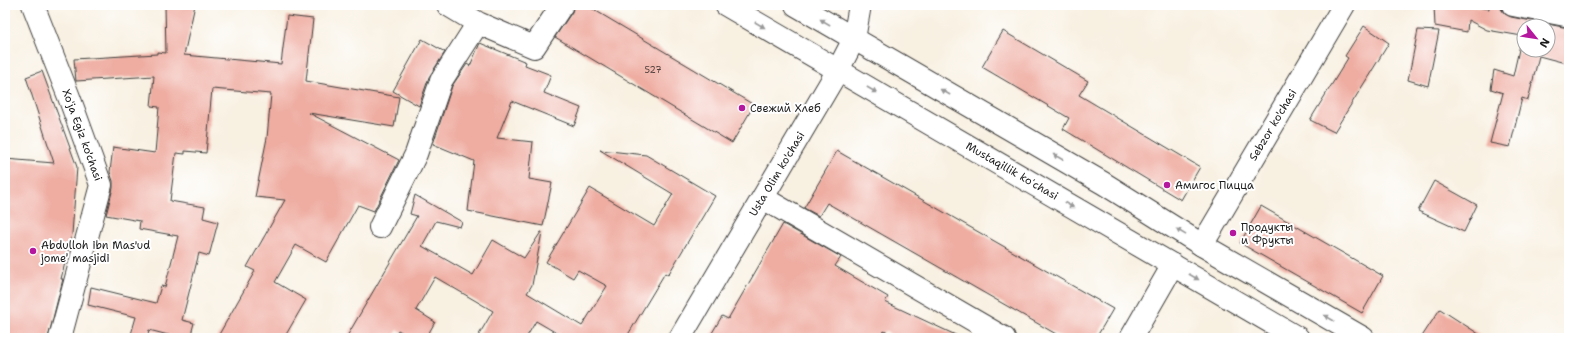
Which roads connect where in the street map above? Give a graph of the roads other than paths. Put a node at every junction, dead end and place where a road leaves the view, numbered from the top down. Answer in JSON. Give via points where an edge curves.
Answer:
{"nodes":[{"id":1,"x":32,"y":5,"type":"edge"},
{"id":2,"x":448,"y":5,"type":"edge"},
{"id":3,"x":562,"y":5,"type":"edge"},
{"id":4,"x":726,"y":5,"type":"edge"},
{"id":5,"x":796,"y":5,"type":"edge"},
{"id":6,"x":860,"y":5,"type":"edge"},
{"id":7,"x":1344,"y":5,"type":"edge"},
{"id":8,"x":1514,"y":5,"type":"edge"},
{"id":9,"x":1565,"y":15,"type":"dead end"},
{"id":10,"x":478,"y":23,"type":"junction"},
{"id":11,"x":854,"y":39,"type":"junction"},
{"id":12,"x":838,"y":70,"type":"junction"},
{"id":13,"x":763,"y":198,"type":"junction"},
{"id":14,"x":380,"y":227,"type":"dead end"},
{"id":15,"x":1202,"y":245,"type":"junction"},
{"id":16,"x":1173,"y":265,"type":"junction"},
{"id":17,"x":60,"y":338,"type":"edge"},
{"id":18,"x":680,"y":338,"type":"edge"},
{"id":19,"x":1004,"y":338,"type":"edge"},
{"id":20,"x":1131,"y":338,"type":"edge"},
{"id":21,"x":1298,"y":338,"type":"edge"},
{"id":22,"x":1363,"y":338,"type":"edge"}],
"edges":[{"from":1,"to":17,"type":"street","name":"Xoʻja Egiz ko'chasi","via":[[101,185]]},
{"from":2,"to":10,"type":"street"},
{"from":3,"to":10,"type":"street","via":[[534,47]]},
{"from":4,"to":12,"type":"street","name":"Mustaqillik koʻchasi","one_way":true},
{"from":11,"to":5,"type":"street","one_way":true},
{"from":6,"to":11,"type":"street","name":"Usta Olim ko'chasi"},
{"from":7,"to":15,"type":"street","name":"Sebzor ko'chasi"},
{"from":8,"to":9,"type":"street"},
{"from":10,"to":14,"type":"street","via":[[441,81],[416,154]]},
{"from":11,"to":12,"type":"street","name":"Usta Olim ko'chasi"},
{"from":15,"to":11,"type":"street","one_way":true,"via":[[1103,183]]},
{"from":12,"to":13,"type":"street","name":"Usta Olim ko'chasi"},
{"from":12,"to":16,"type":"street","name":"Mustaqillik koʻchasi","one_way":true},
{"from":13,"to":18,"type":"street","name":"Usta Olim ko'chasi"},
{"from":13,"to":19,"type":"street"},
{"from":22,"to":15,"type":"street","one_way":true},
{"from":16,"to":20,"type":"street"},
{"from":16,"to":21,"type":"street","name":"Mustaqillik koʻchasi","one_way":true}]}
